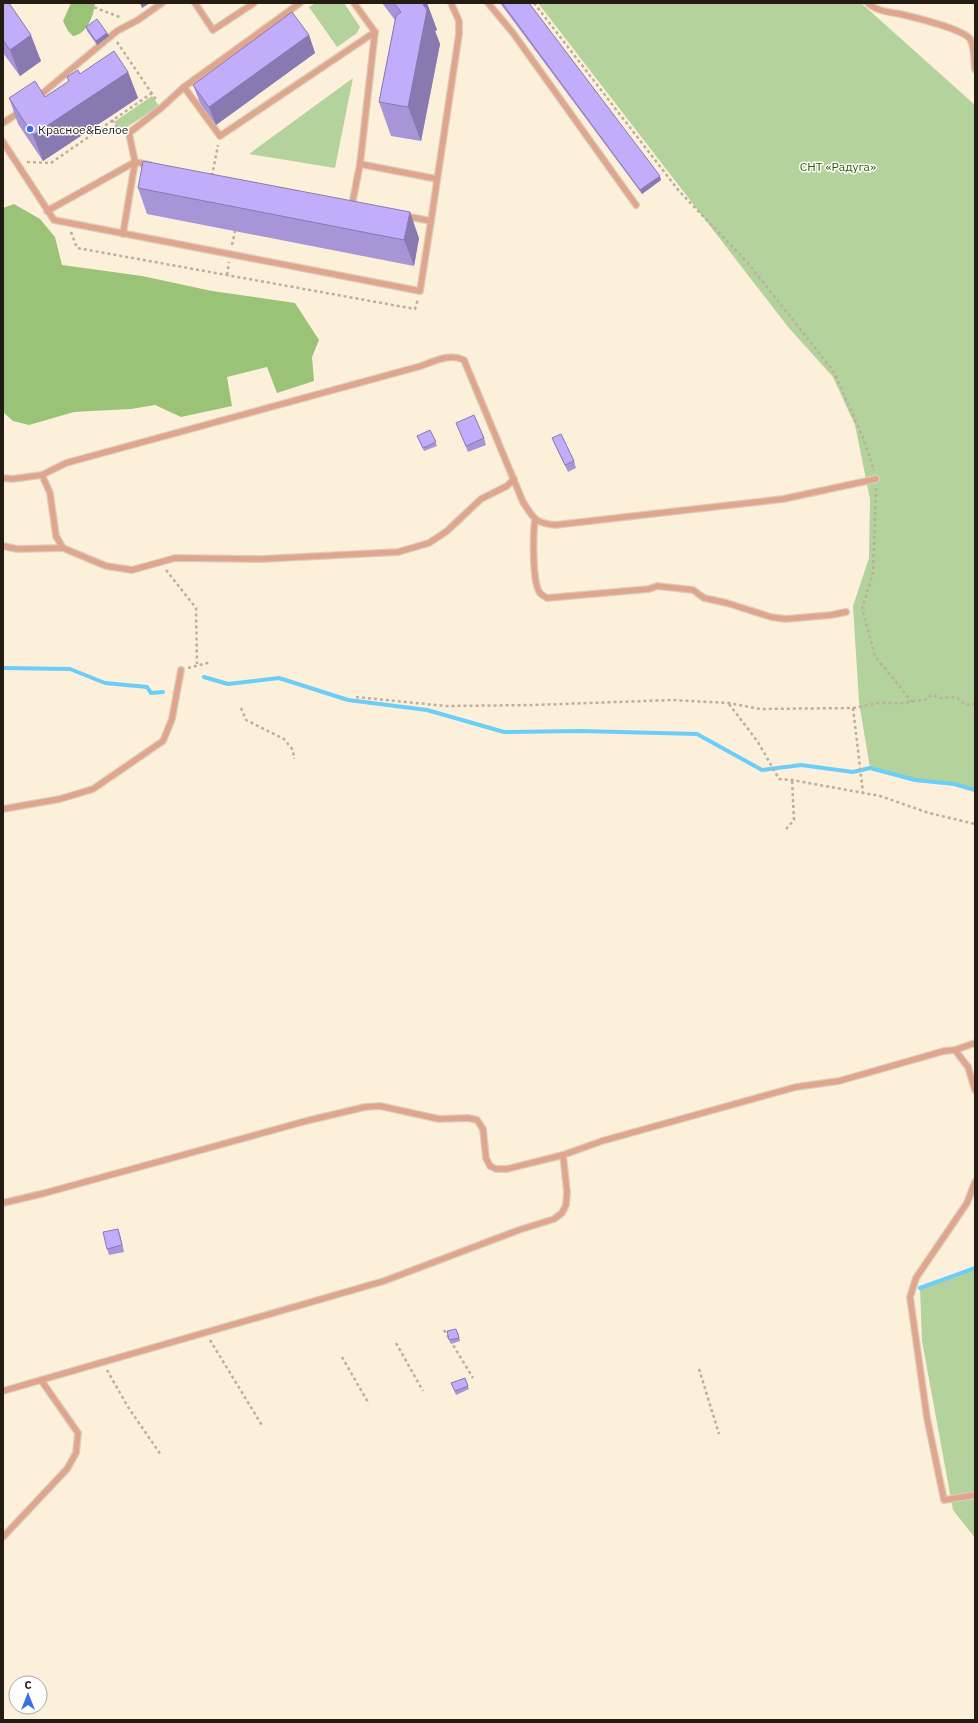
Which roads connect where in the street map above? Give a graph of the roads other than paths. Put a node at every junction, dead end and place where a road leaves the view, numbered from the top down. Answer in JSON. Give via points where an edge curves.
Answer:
{"nodes":[{"id":1,"x":162,"y":3,"type":"edge"},
{"id":2,"x":195,"y":3,"type":"edge"},
{"id":3,"x":254,"y":3,"type":"edge"},
{"id":4,"x":300,"y":3,"type":"edge"},
{"id":5,"x":354,"y":3,"type":"edge"},
{"id":6,"x":451,"y":3,"type":"edge"},
{"id":7,"x":488,"y":3,"type":"edge"},
{"id":8,"x":868,"y":3,"type":"edge"},
{"id":9,"x":375,"y":32,"type":"junction"},
{"id":10,"x":975,"y":69,"type":"edge"},
{"id":11,"x":184,"y":87,"type":"junction"},
{"id":12,"x":30,"y":104,"type":"edge"},
{"id":13,"x":24,"y":108,"type":"edge"},
{"id":14,"x":3,"y":123,"type":"edge"},
{"id":15,"x":3,"y":142,"type":"edge"},
{"id":16,"x":135,"y":162,"type":"junction"},
{"id":17,"x":360,"y":164,"type":"junction"},
{"id":18,"x":158,"y":166,"type":"edge"},
{"id":19,"x":437,"y":179,"type":"junction"},
{"id":20,"x":345,"y":203,"type":"edge"},
{"id":21,"x":352,"y":205,"type":"junction"},
{"id":22,"x":636,"y":205,"type":"dead end"},
{"id":23,"x":360,"y":206,"type":"edge"},
{"id":24,"x":47,"y":210,"type":"junction"},
{"id":25,"x":395,"y":214,"type":"edge"},
{"id":26,"x":431,"y":221,"type":"junction"},
{"id":27,"x":123,"y":234,"type":"junction"},
{"id":28,"x":42,"y":475,"type":"junction"},
{"id":29,"x":3,"y":478,"type":"edge"},
{"id":30,"x":514,"y":479,"type":"junction"},
{"id":31,"x":876,"y":479,"type":"road end"},
{"id":32,"x":535,"y":520,"type":"junction"},
{"id":33,"x":3,"y":546,"type":"edge"},
{"id":34,"x":63,"y":548,"type":"junction"},
{"id":35,"x":846,"y":612,"type":"dead end"},
{"id":36,"x":181,"y":670,"type":"dead end"},
{"id":37,"x":3,"y":809,"type":"edge"},
{"id":38,"x":975,"y":1043,"type":"edge"},
{"id":39,"x":955,"y":1050,"type":"junction"},
{"id":40,"x":975,"y":1090,"type":"edge"},
{"id":41,"x":563,"y":1155,"type":"junction"},
{"id":42,"x":975,"y":1182,"type":"edge"},
{"id":43,"x":3,"y":1203,"type":"edge"},
{"id":44,"x":41,"y":1380,"type":"junction"},
{"id":45,"x":3,"y":1392,"type":"edge"},
{"id":46,"x":975,"y":1495,"type":"edge"},
{"id":47,"x":3,"y":1538,"type":"edge"}],
"edges":[{"from":1,"to":12,"type":"lane","via":[[117,31]]},
{"from":2,"to":3,"type":"lane","via":[[213,30]]},
{"from":4,"to":11,"type":"lane"},
{"from":5,"to":9,"type":"lane"},
{"from":6,"to":19,"type":"lane","via":[[459,21],[459,34]]},
{"from":7,"to":22,"type":"lane","via":[[513,33]]},
{"from":8,"to":10,"type":"lane","via":[[879,10],[962,32],[969,38],[973,48]]},
{"from":9,"to":11,"type":"lane","via":[[220,136]]},
{"from":9,"to":17,"type":"lane"},
{"from":11,"to":16,"type":"lane","via":[[129,133]]},
{"from":13,"to":14,"type":"lane"},
{"from":15,"to":24,"type":"lane"},
{"from":16,"to":18,"type":"lane"},
{"from":16,"to":24,"type":"lane"},
{"from":16,"to":27,"type":"lane"},
{"from":17,"to":19,"type":"lane"},
{"from":17,"to":21,"type":"lane"},
{"from":19,"to":26,"type":"lane"},
{"from":20,"to":21,"type":"lane"},
{"from":21,"to":23,"type":"lane"},
{"from":24,"to":27,"type":"lane","via":[[54,220]]},
{"from":25,"to":26,"type":"lane"},
{"from":26,"to":27,"type":"lane","via":[[420,291]]},
{"from":28,"to":29,"type":"lane"},
{"from":28,"to":30,"type":"lane","via":[[66,463],[448,357],[458,357],[464,360]]},
{"from":28,"to":34,"type":"lane","via":[[50,493],[56,536]]},
{"from":30,"to":32,"type":"lane","via":[[523,502]]},
{"from":30,"to":34,"type":"lane","via":[[507,486],[481,499],[447,531],[429,542],[398,552],[262,559],[175,558],[132,570],[106,566]]},
{"from":31,"to":32,"type":"lane","via":[[783,499],[555,525],[542,524]]},
{"from":32,"to":35,"type":"lane","via":[[533,552],[538,588],[540,594],[547,598],[649,589],[657,586],[693,590],[704,598],[771,618],[831,616]]},
{"from":33,"to":34,"type":"lane","via":[[16,549]]},
{"from":36,"to":37,"type":"lane","via":[[172,719],[163,741],[93,789],[60,799]]},
{"from":38,"to":39,"type":"lane"},
{"from":39,"to":40,"type":"lane","via":[[968,1067]]},
{"from":39,"to":41,"type":"lane","via":[[839,1080],[796,1087],[602,1141]]},
{"from":41,"to":43,"type":"lane","via":[[507,1169],[496,1169],[490,1166],[486,1158],[483,1129],[477,1120],[439,1119],[380,1106],[365,1107]]},
{"from":41,"to":44,"type":"lane","via":[[566,1205],[562,1213],[554,1219],[384,1281]]},
{"from":42,"to":46,"type":"lane","via":[[967,1202],[916,1278],[910,1297],[927,1418],[944,1500]]},
{"from":44,"to":45,"type":"lane"},
{"from":44,"to":47,"type":"lane","via":[[78,1434],[76,1453],[67,1469]]}]}
